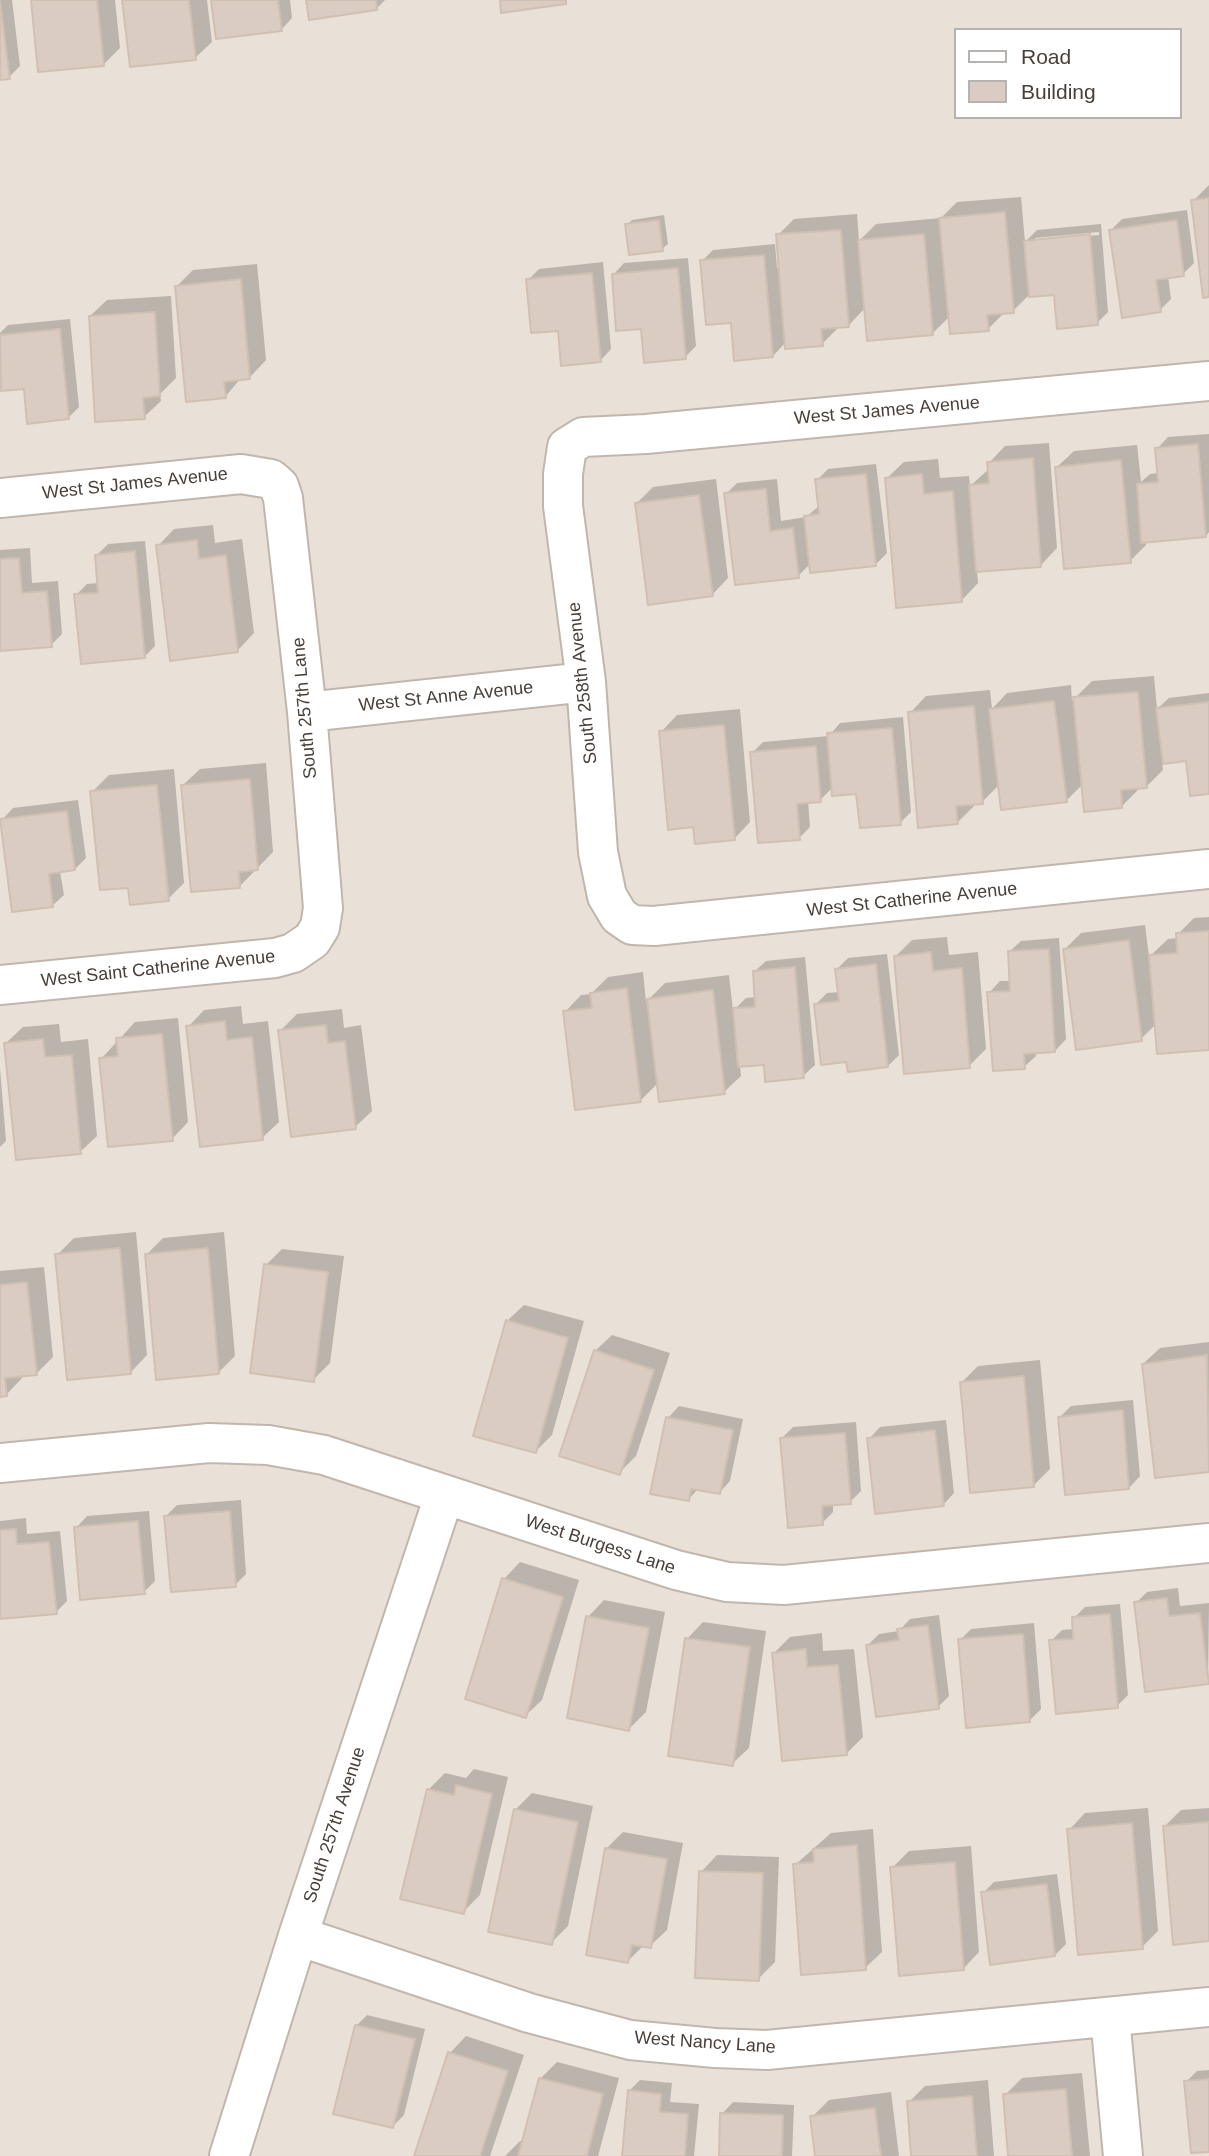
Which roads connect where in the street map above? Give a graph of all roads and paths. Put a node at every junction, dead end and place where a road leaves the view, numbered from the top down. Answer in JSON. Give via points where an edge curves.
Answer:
{"nodes":[{"id":1,"x":1209,"y":380,"type":"edge"},
{"id":2,"x":567,"y":447,"type":"joint"},
{"id":3,"x":271,"y":479,"type":"joint"},
{"id":4,"x":0,"y":498,"type":"edge"},
{"id":5,"x":586,"y":682,"type":"junction"},
{"id":6,"x":307,"y":712,"type":"junction"},
{"id":7,"x":1209,"y":869,"type":"edge"},
{"id":8,"x":619,"y":916,"type":"joint"},
{"id":9,"x":312,"y":940,"type":"joint"},
{"id":10,"x":0,"y":985,"type":"edge"},
{"id":11,"x":0,"y":1463,"type":"edge"},
{"id":12,"x":444,"y":1496,"type":"junction"},
{"id":13,"x":1209,"y":1543,"type":"edge"},
{"id":14,"x":298,"y":1936,"type":"junction"},
{"id":15,"x":1209,"y":2007,"type":"edge"},
{"id":16,"x":1110,"y":2017,"type":"junction"},
{"id":17,"x":229,"y":2156,"type":"edge"},
{"id":18,"x":1123,"y":2156,"type":"edge"}],
"edges":[{"from":1,"to":2,"type":"street","name":"West St James Avenue","via":[[583,437]]},
{"from":2,"to":5,"type":"street","name":"South 258th Avenue","via":[[563,506]]},
{"from":3,"to":4,"type":"street","name":"West St James Avenue","via":[[241,474]]},
{"from":3,"to":6,"type":"street","name":"South 257th Lane","via":[[283,498]]},
{"from":5,"to":6,"type":"street","name":"West St Anne Avenue"},
{"from":5,"to":8,"type":"street","name":"South 258th Avenue","via":[[598,852],[607,896]]},
{"from":6,"to":9,"type":"street","name":"South 257th Lane","via":[[323,908]]},
{"from":7,"to":8,"type":"street","name":"West St Catherine Avenue","via":[[654,926],[632,925]]},
{"from":9,"to":10,"type":"street","name":"West Saint Catherine Avenue","via":[[275,958]]},
{"from":11,"to":12,"type":"street","name":"West Burgess Lane","via":[[209,1443],[268,1445],[324,1455]]},
{"from":12,"to":13,"type":"street","name":"West Burgess Lane","via":[[676,1570],[727,1581],[784,1585]]},
{"from":12,"to":14,"type":"street","name":"South 257th Avenue"},
{"from":14,"to":16,"type":"street","name":"West Nancy Lane","via":[[529,2013],[630,2040],[767,2050]]},
{"from":14,"to":17,"type":"street","name":"South 257th Avenue"},
{"from":15,"to":16,"type":"street","name":"West Nancy Lane"},
{"from":16,"to":18,"type":"street"}]}
